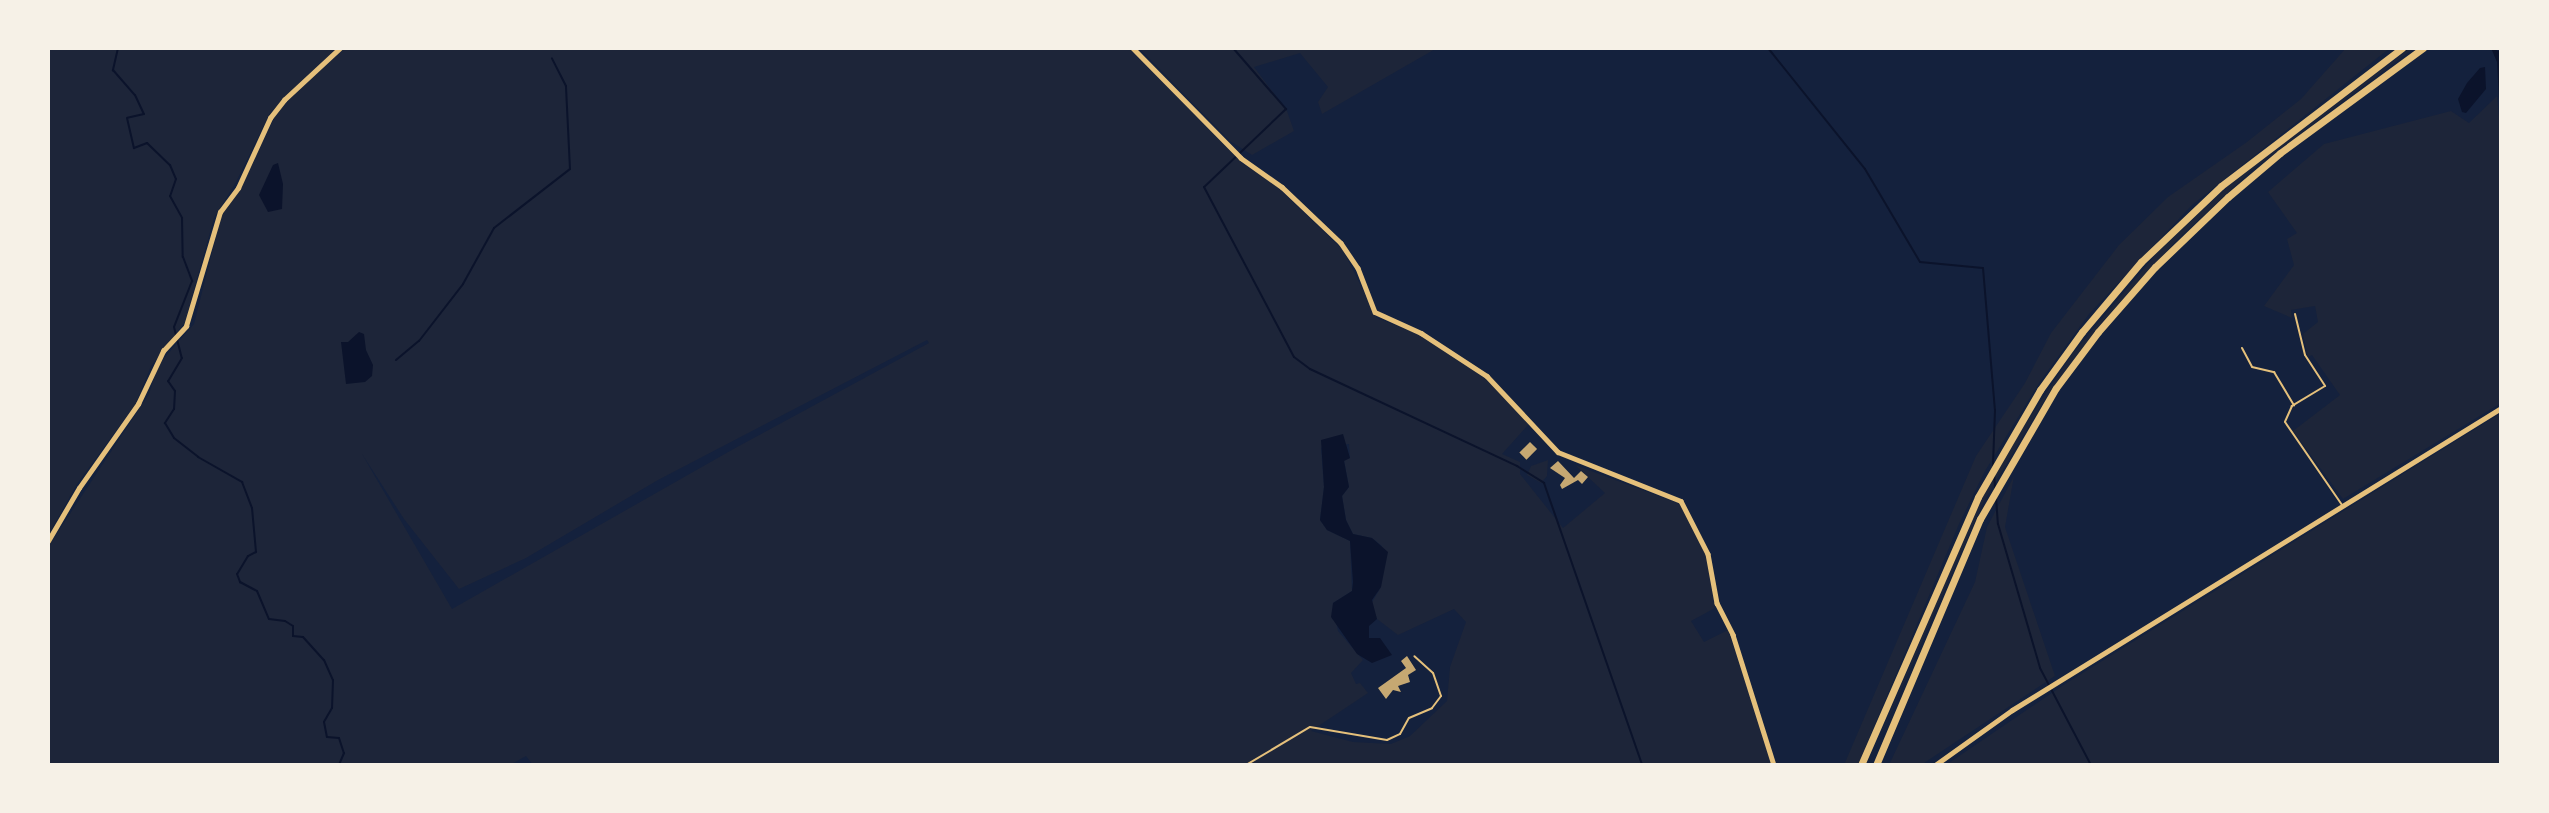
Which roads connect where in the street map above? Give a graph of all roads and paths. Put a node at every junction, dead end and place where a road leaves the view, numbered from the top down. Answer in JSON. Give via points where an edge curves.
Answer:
{"nodes":[{"id":1,"x":340,"y":48,"type":"edge"},
{"id":2,"x":1133,"y":48,"type":"edge"},
{"id":3,"x":2402,"y":48,"type":"edge"},
{"id":4,"x":2423,"y":48,"type":"edge"},
{"id":5,"x":2295,"y":314,"type":"dead end"},
{"id":6,"x":2242,"y":348,"type":"dead end"},
{"id":7,"x":2294,"y":405,"type":"junction"},
{"id":8,"x":2501,"y":408,"type":"edge"},
{"id":9,"x":2342,"y":505,"type":"junction"},
{"id":10,"x":48,"y":541,"type":"edge"},
{"id":11,"x":1414,"y":656,"type":"dead end"},
{"id":12,"x":1246,"y":765,"type":"edge"},
{"id":13,"x":1774,"y":765,"type":"edge"},
{"id":14,"x":1862,"y":765,"type":"edge"},
{"id":15,"x":1876,"y":765,"type":"edge"},
{"id":16,"x":1935,"y":765,"type":"edge"}],
"edges":[{"from":1,"to":10,"type":"street","via":[[270,118],[238,188],[220,212],[186,326],[163,351],[138,404],[79,488]]},
{"from":2,"to":13,"type":"street","via":[[1241,158],[1282,187],[1341,243],[1358,268],[1375,312],[1421,333],[1487,376],[1558,452],[1681,501],[1708,554],[1716,603],[1733,635]]},
{"from":3,"to":14,"type":"highway","via":[[2221,186],[2141,262],[2082,332],[2035,398],[1978,497]]},
{"from":4,"to":15,"type":"highway","via":[[2228,196],[2098,332],[2056,388],[1980,519]]},
{"from":5,"to":7,"type":"lane","via":[[2308,362],[2325,386]]},
{"from":6,"to":7,"type":"lane","via":[[2252,366],[2274,372]]},
{"from":7,"to":9,"type":"lane","via":[[2285,422]]},
{"from":8,"to":9,"type":"street"},
{"from":9,"to":16,"type":"street","via":[[2012,710]]},
{"from":11,"to":12,"type":"lane","via":[[1433,673],[1441,696],[1432,708],[1409,718],[1400,734],[1377,740],[1310,727]]}]}
